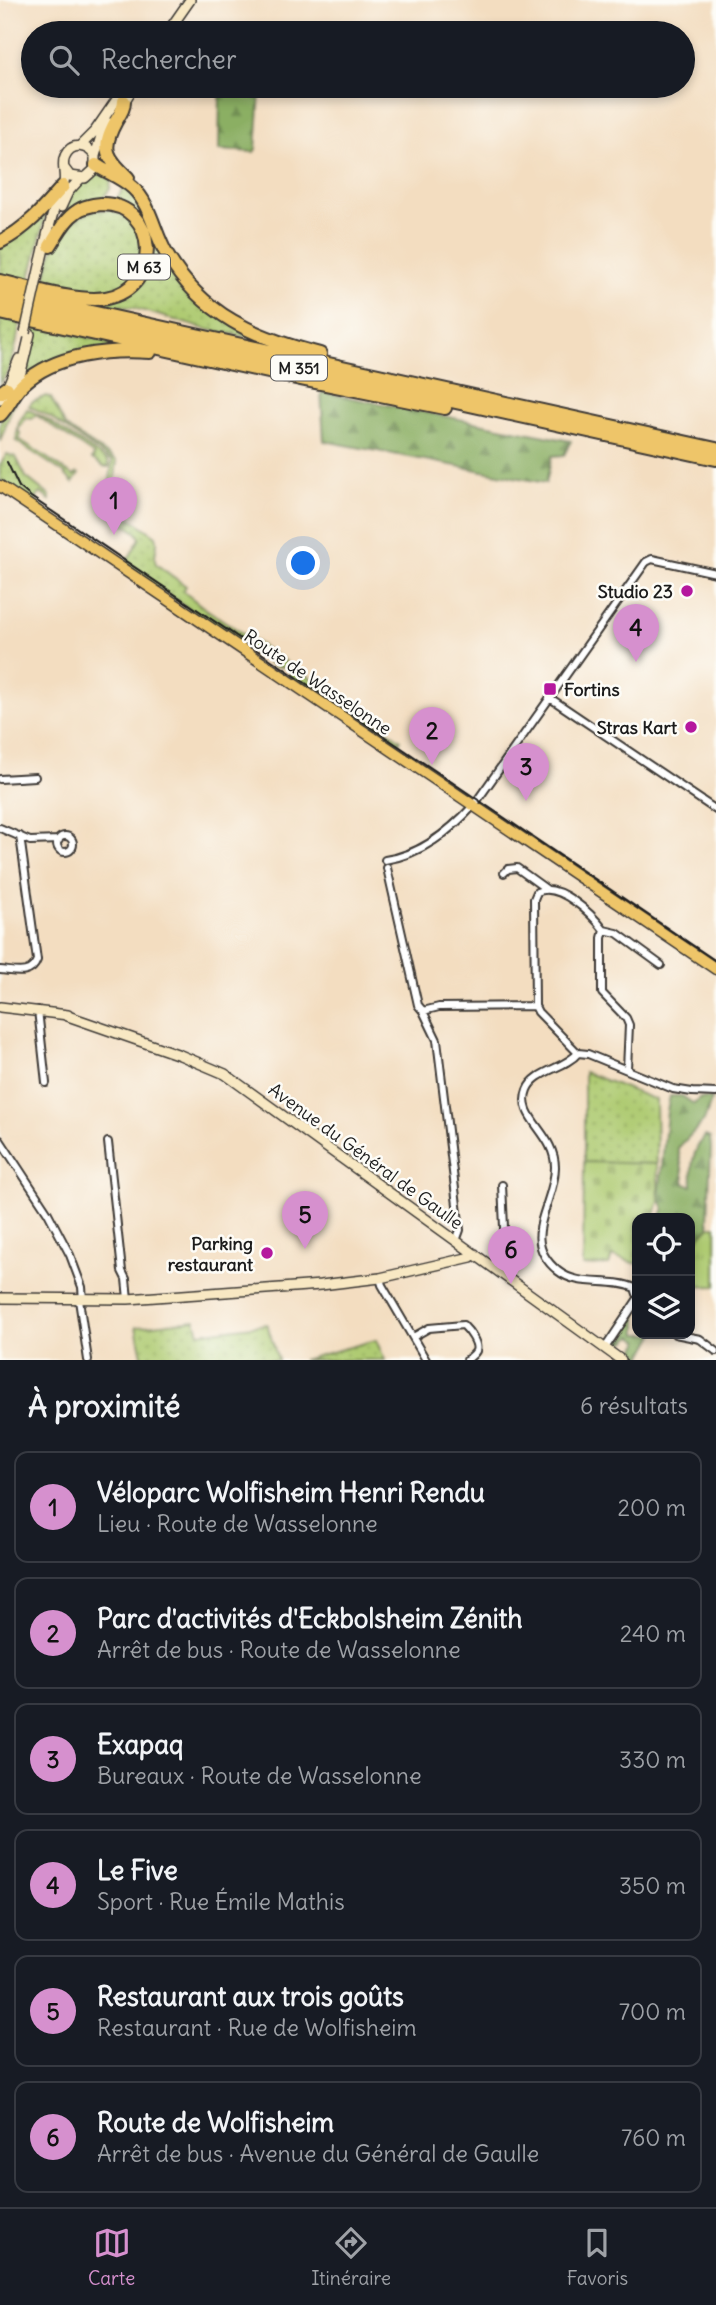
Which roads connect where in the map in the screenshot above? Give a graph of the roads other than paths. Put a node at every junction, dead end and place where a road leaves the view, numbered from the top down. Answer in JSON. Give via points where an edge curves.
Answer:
{"nodes":[{"id":1,"x":190,"y":0,"type":"edge"},
{"id":2,"x":175,"y":21,"type":"edge"},
{"id":3,"x":117,"y":98,"type":"edge"},
{"id":4,"x":126,"y":98,"type":"edge"},
{"id":5,"x":124,"y":101,"type":"junction"},
{"id":6,"x":80,"y":146,"type":"junction"},
{"id":7,"x":96,"y":160,"type":"junction"},
{"id":8,"x":64,"y":168,"type":"junction"},
{"id":9,"x":80,"y":179,"type":"junction"},
{"id":10,"x":63,"y":186,"type":"junction"},
{"id":11,"x":0,"y":242,"type":"edge"},
{"id":12,"x":50,"y":246,"type":"junction"},
{"id":13,"x":43,"y":262,"type":"junction"},
{"id":14,"x":0,"y":281,"type":"edge"},
{"id":15,"x":0,"y":292,"type":"edge"},
{"id":16,"x":203,"y":299,"type":"junction"},
{"id":17,"x":0,"y":302,"type":"edge"},
{"id":18,"x":0,"y":313,"type":"edge"},
{"id":19,"x":28,"y":334,"type":"junction"},
{"id":20,"x":32,"y":376,"type":"junction"},
{"id":21,"x":305,"y":380,"type":"junction"},
{"id":22,"x":2,"y":393,"type":"edge"},
{"id":23,"x":18,"y":399,"type":"dead end"},
{"id":24,"x":486,"y":399,"type":"junction"},
{"id":25,"x":0,"y":413,"type":"edge"},
{"id":26,"x":598,"y":433,"type":"junction"},
{"id":27,"x":716,"y":449,"type":"edge"},
{"id":28,"x":716,"y":459,"type":"edge"},
{"id":29,"x":2,"y":486,"type":"edge"},
{"id":30,"x":716,"y":573,"type":"edge"},
{"id":31,"x":550,"y":698,"type":"junction"},
{"id":32,"x":35,"y":777,"type":"dead end"},
{"id":33,"x":0,"y":779,"type":"edge"},
{"id":34,"x":474,"y":805,"type":"junction"},
{"id":35,"x":716,"y":810,"type":"edge"},
{"id":36,"x":0,"y":828,"type":"edge"},
{"id":37,"x":20,"y":836,"type":"junction"},
{"id":38,"x":59,"y":840,"type":"dead end"},
{"id":39,"x":504,"y":873,"type":"dead end"},
{"id":40,"x":546,"y":888,"type":"junction"},
{"id":41,"x":604,"y":930,"type":"junction"},
{"id":42,"x":660,"y":965,"type":"dead end"},
{"id":43,"x":0,"y":970,"type":"edge"},
{"id":44,"x":716,"y":970,"type":"edge"},
{"id":45,"x":535,"y":1006,"type":"junction"},
{"id":46,"x":0,"y":1007,"type":"edge"},
{"id":47,"x":38,"y":1010,"type":"junction"},
{"id":48,"x":423,"y":1011,"type":"junction"},
{"id":49,"x":578,"y":1053,"type":"junction"},
{"id":50,"x":627,"y":1069,"type":"junction"},
{"id":51,"x":46,"y":1083,"type":"dead end"},
{"id":52,"x":716,"y":1093,"type":"edge"},
{"id":53,"x":0,"y":1140,"type":"edge"},
{"id":54,"x":108,"y":1142,"type":"dead end"},
{"id":55,"x":502,"y":1185,"type":"dead end"},
{"id":56,"x":456,"y":1241,"type":"junction"},
{"id":57,"x":475,"y":1254,"type":"junction"},
{"id":58,"x":504,"y":1275,"type":"junction"},
{"id":59,"x":380,"y":1278,"type":"junction"},
{"id":60,"x":632,"y":1287,"type":"edge"},
{"id":61,"x":0,"y":1298,"type":"edge"},
{"id":62,"x":129,"y":1299,"type":"junction"},
{"id":63,"x":81,"y":1300,"type":"junction"},
{"id":64,"x":632,"y":1311,"type":"edge"},
{"id":65,"x":413,"y":1337,"type":"junction"},
{"id":66,"x":695,"y":1338,"type":"edge"},
{"id":67,"x":605,"y":1348,"type":"junction"},
{"id":68,"x":716,"y":1351,"type":"edge"},
{"id":69,"x":88,"y":1360,"type":"edge"},
{"id":70,"x":426,"y":1360,"type":"edge"},
{"id":71,"x":467,"y":1360,"type":"edge"},
{"id":72,"x":621,"y":1360,"type":"edge"}],
"edges":[{"from":1,"to":2,"type":"main road"},
{"from":3,"to":6,"type":"main road"},
{"from":4,"to":5,"type":"main road"},
{"from":5,"to":7,"type":"main road","via":[[101,136]]},
{"from":5,"to":16,"type":"highway","via":[[108,138],[108,157],[145,195],[170,252]]},
{"from":6,"to":7,"type":"main road","via":[[89,149]]},
{"from":6,"to":8,"type":"main road","via":[[66,153]]},
{"from":7,"to":9,"type":"main road","via":[[93,173]]},
{"from":7,"to":16,"type":"highway","via":[[141,197],[166,254]]},
{"from":8,"to":9,"type":"main road"},
{"from":8,"to":10,"type":"main road"},
{"from":9,"to":12,"type":"main road","number":"M 63","via":[[63,201]]},
{"from":10,"to":11,"type":"highway","via":[[32,220]]},
{"from":10,"to":13,"type":"main road"},
{"from":12,"to":13,"type":"main road","number":"M 63"},
{"from":12,"to":14,"type":"highway","number":"M 63","via":[[75,212],[107,205],[136,221],[147,243],[147,258],[131,286],[104,298],[80,298]]},
{"from":13,"to":19,"type":"main road","bridge":true},
{"from":15,"to":24,"type":"highway","number":"M 351"},
{"from":16,"to":24,"type":"highway","via":[[236,324],[272,341]]},
{"from":17,"to":26,"type":"highway","number":"M 351"},
{"from":18,"to":21,"type":"highway"},
{"from":19,"to":22,"type":"main road"},
{"from":19,"to":25,"type":"main road","via":[[21,372]]},
{"from":20,"to":21,"type":"highway","via":[[91,354],[133,351]]},
{"from":20,"to":23,"type":"highway"},
{"from":20,"to":25,"type":"highway"},
{"from":21,"to":26,"type":"highway"},
{"from":24,"to":27,"type":"highway","number":"M 351"},
{"from":26,"to":28,"type":"highway","number":"M 351"},
{"from":29,"to":34,"type":"main road","name":"Route de Wasselonne"},
{"from":30,"to":31,"type":"street","via":[[652,559],[646,562]]},
{"from":31,"to":34,"type":"street"},
{"from":31,"to":35,"type":"street"},
{"from":32,"to":33,"type":"street"},
{"from":34,"to":44,"type":"main road","name":"Route de Wasselonne"},
{"from":34,"to":48,"type":"street","via":[[455,825],[411,854],[386,864]]},
{"from":36,"to":37,"type":"street"},
{"from":37,"to":38,"type":"street","via":[[30,841]]},
{"from":37,"to":43,"type":"street","via":[[37,960],[27,972]]},
{"from":39,"to":40,"type":"street","via":[[517,869]]},
{"from":40,"to":41,"type":"street","via":[[593,916]]},
{"from":40,"to":45,"type":"street","via":[[534,899]]},
{"from":41,"to":42,"type":"street","via":[[617,933]]},
{"from":41,"to":50,"type":"street","via":[[602,993],[629,1025]]},
{"from":45,"to":48,"type":"street"},
{"from":45,"to":49,"type":"street"},
{"from":46,"to":47,"type":"main road","name":"Avenue du Général de Gaulle"},
{"from":47,"to":51,"type":"street"},
{"from":47,"to":56,"type":"main road","name":"Avenue du Général de Gaulle","via":[[112,1030],[225,1074]]},
{"from":48,"to":56,"type":"street","via":[[438,1040],[460,1230]]},
{"from":49,"to":50,"type":"street"},
{"from":49,"to":60,"type":"street","via":[[538,1078],[525,1094],[528,1115],[551,1146],[555,1166],[540,1219],[540,1246],[560,1273]]},
{"from":50,"to":52,"type":"street","via":[[673,1089]]},
{"from":53,"to":63,"type":"street","via":[[70,1255],[82,1287]]},
{"from":54,"to":62,"type":"street"},
{"from":55,"to":58,"type":"street"},
{"from":56,"to":57,"type":"main road","name":"Avenue du Général de Gaulle"},
{"from":57,"to":58,"type":"main road","name":"Avenue du Général de Gaulle"},
{"from":57,"to":59,"type":"main road"},
{"from":58,"to":67,"type":"main road","name":"Avenue du Général de Gaulle"},
{"from":59,"to":62,"type":"main road"},
{"from":59,"to":65,"type":"street"},
{"from":61,"to":63,"type":"main road"},
{"from":62,"to":63,"type":"main road"},
{"from":63,"to":69,"type":"street"},
{"from":64,"to":67,"type":"street"},
{"from":65,"to":70,"type":"street"},
{"from":65,"to":71,"type":"street","via":[[429,1328],[463,1325],[477,1346]]},
{"from":66,"to":68,"type":"street"},
{"from":67,"to":72,"type":"main road","name":"Avenue du Général de Gaulle"}]}
